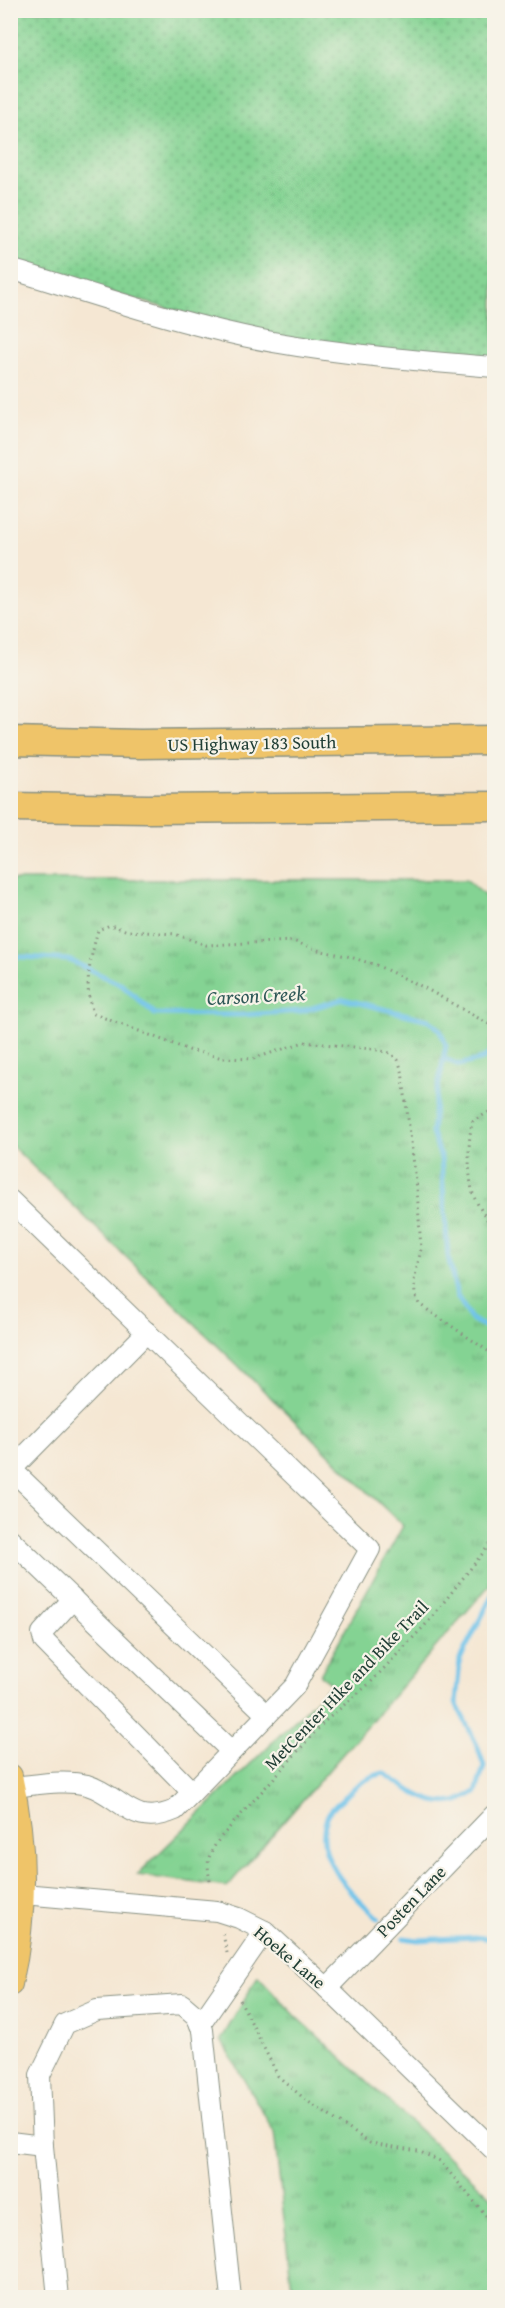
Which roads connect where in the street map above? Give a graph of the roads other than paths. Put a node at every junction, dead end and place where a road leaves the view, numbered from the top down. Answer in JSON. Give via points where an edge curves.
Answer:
{"nodes":[{"id":1,"x":10,"y":270,"type":"edge"},
{"id":2,"x":495,"y":367,"type":"edge"},
{"id":3,"x":495,"y":740,"type":"edge"},
{"id":4,"x":10,"y":741,"type":"edge"},
{"id":5,"x":495,"y":806,"type":"edge"},
{"id":6,"x":10,"y":807,"type":"edge"},
{"id":7,"x":10,"y":1200,"type":"edge"},
{"id":8,"x":147,"y":1332,"type":"junction"},
{"id":9,"x":11,"y":1469,"type":"edge"},
{"id":10,"x":10,"y":1539,"type":"edge"},
{"id":11,"x":73,"y":1599,"type":"junction"},
{"id":12,"x":267,"y":1715,"type":"junction"},
{"id":13,"x":231,"y":1751,"type":"junction"},
{"id":14,"x":12,"y":1782,"type":"edge"},
{"id":15,"x":192,"y":1792,"type":"junction"},
{"id":16,"x":495,"y":1815,"type":"edge"},
{"id":17,"x":23,"y":1894,"type":"junction"},
{"id":18,"x":265,"y":1931,"type":"junction"},
{"id":19,"x":10,"y":1984,"type":"edge"},
{"id":20,"x":327,"y":1988,"type":"junction"},
{"id":21,"x":200,"y":2025,"type":"junction"},
{"id":22,"x":10,"y":2142,"type":"edge"},
{"id":23,"x":43,"y":2146,"type":"junction"},
{"id":24,"x":495,"y":2150,"type":"edge"},
{"id":25,"x":58,"y":2298,"type":"edge"},
{"id":26,"x":231,"y":2298,"type":"edge"}],
"edges":[{"from":1,"to":2,"type":"street","via":[[188,323],[271,342],[354,355]]},
{"from":3,"to":4,"type":"highway","name":"US Highway 183 South","via":[[140,744]]},
{"from":5,"to":6,"type":"highway"},
{"from":7,"to":8,"type":"street"},
{"from":8,"to":9,"type":"street"},
{"from":8,"to":12,"type":"street","via":[[370,1549],[295,1686]]},
{"from":9,"to":12,"type":"street"},
{"from":10,"to":11,"type":"street"},
{"from":11,"to":13,"type":"street"},
{"from":11,"to":15,"type":"street","via":[[42,1633],[44,1641]]},
{"from":12,"to":13,"type":"street"},
{"from":13,"to":15,"type":"street"},
{"from":14,"to":15,"type":"street","via":[[89,1786],[141,1815],[161,1816],[175,1810]]},
{"from":14,"to":17,"type":"main road","via":[[20,1830]]},
{"from":16,"to":20,"type":"street","name":"Posten Lane"},
{"from":17,"to":18,"type":"street","name":"Hoeke Lane","via":[[217,1911]]},
{"from":17,"to":19,"type":"main road"},
{"from":18,"to":20,"type":"street","name":"Hoeke Lane"},
{"from":18,"to":21,"type":"street"},
{"from":20,"to":24,"type":"street","name":"Hoeke Lane"},
{"from":21,"to":23,"type":"street","via":[[182,2004],[97,2010],[65,2024],[40,2075]]},
{"from":21,"to":26,"type":"street"},
{"from":22,"to":23,"type":"street"},
{"from":23,"to":25,"type":"street"}]}
